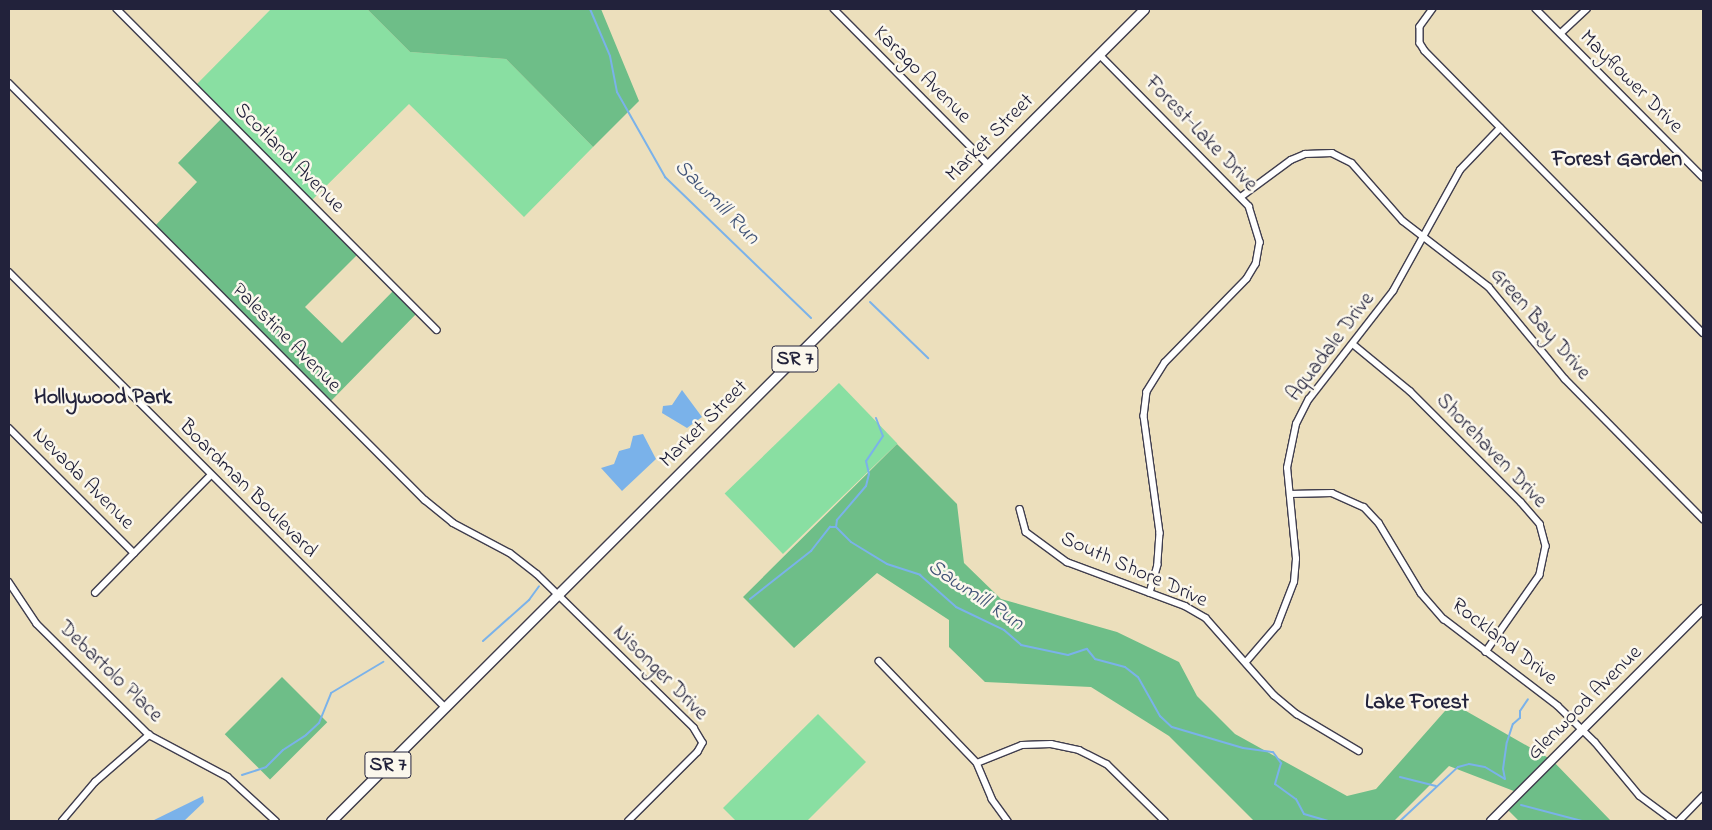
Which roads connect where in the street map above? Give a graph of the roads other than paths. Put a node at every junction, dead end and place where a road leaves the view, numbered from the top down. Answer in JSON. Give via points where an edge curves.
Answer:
{"nodes":[{"id":1,"x":117,"y":9,"type":"edge"},
{"id":2,"x":834,"y":9,"type":"edge"},
{"id":3,"x":1144,"y":9,"type":"edge"},
{"id":4,"x":1434,"y":9,"type":"edge"},
{"id":5,"x":1536,"y":9,"type":"edge"},
{"id":6,"x":1587,"y":9,"type":"edge"},
{"id":7,"x":1561,"y":34,"type":"junction"},
{"id":8,"x":1099,"y":54,"type":"junction"},
{"id":9,"x":9,"y":83,"type":"edge"},
{"id":10,"x":1500,"y":128,"type":"junction"},
{"id":11,"x":988,"y":164,"type":"junction"},
{"id":12,"x":1703,"y":177,"type":"edge"},
{"id":13,"x":1241,"y":197,"type":"junction"},
{"id":14,"x":1422,"y":236,"type":"junction"},
{"id":15,"x":9,"y":272,"type":"edge"},
{"id":16,"x":437,"y":330,"type":"dead end"},
{"id":17,"x":1703,"y":333,"type":"edge"},
{"id":18,"x":1354,"y":344,"type":"junction"},
{"id":19,"x":9,"y":428,"type":"edge"},
{"id":20,"x":212,"y":475,"type":"junction"},
{"id":21,"x":1290,"y":494,"type":"junction"},
{"id":22,"x":1020,"y":509,"type":"dead end"},
{"id":23,"x":1703,"y":519,"type":"edge"},
{"id":24,"x":134,"y":553,"type":"junction"},
{"id":25,"x":9,"y":582,"type":"edge"},
{"id":26,"x":95,"y":592,"type":"dead end"},
{"id":27,"x":1150,"y":593,"type":"junction"},
{"id":28,"x":558,"y":594,"type":"junction"},
{"id":29,"x":1703,"y":609,"type":"edge"},
{"id":30,"x":1486,"y":652,"type":"junction"},
{"id":31,"x":879,"y":661,"type":"dead end"},
{"id":32,"x":1246,"y":662,"type":"junction"},
{"id":33,"x":445,"y":707,"type":"junction"},
{"id":34,"x":1582,"y":730,"type":"junction"},
{"id":35,"x":149,"y":735,"type":"junction"},
{"id":36,"x":1359,"y":751,"type":"dead end"},
{"id":37,"x":978,"y":763,"type":"junction"},
{"id":38,"x":1703,"y":796,"type":"edge"},
{"id":39,"x":62,"y":821,"type":"edge"},
{"id":40,"x":276,"y":821,"type":"edge"},
{"id":41,"x":331,"y":821,"type":"edge"},
{"id":42,"x":629,"y":821,"type":"edge"},
{"id":43,"x":1008,"y":821,"type":"edge"},
{"id":44,"x":1165,"y":821,"type":"edge"},
{"id":45,"x":1491,"y":821,"type":"edge"},
{"id":46,"x":1674,"y":821,"type":"edge"},
{"id":47,"x":1678,"y":821,"type":"edge"}],
"edges":[{"from":1,"to":16,"type":"street","name":"Scotland Avenue"},
{"from":2,"to":11,"type":"street","name":"Karago Avenue"},
{"from":3,"to":8,"type":"main road","name":"Market Street","number":"SR 7"},
{"from":4,"to":10,"type":"street","via":[[1420,27],[1422,46]]},
{"from":5,"to":7,"type":"street","name":"Mayflower Drive"},
{"from":6,"to":7,"type":"street"},
{"from":7,"to":12,"type":"street","name":"Mayflower Drive"},
{"from":8,"to":11,"type":"main road","name":"Market Street","number":"SR 7"},
{"from":8,"to":13,"type":"street","name":"Forest-Lake Drive"},
{"from":9,"to":28,"type":"street","name":"Palestine Avenue","via":[[425,500],[461,528],[518,558]]},
{"from":10,"to":14,"type":"street","name":"Aquadale Drive","via":[[1460,170]]},
{"from":10,"to":17,"type":"street"},
{"from":11,"to":28,"type":"main road","name":"Market Street","number":"SR 7"},
{"from":13,"to":14,"type":"street","name":"Green Bay Drive","via":[[1297,157],[1314,152],[1332,154],[1357,167],[1390,208]]},
{"from":13,"to":27,"type":"street","name":"Forest-Lake Drive","via":[[1257,225],[1259,252],[1253,270],[1242,286],[1164,363],[1145,398],[1144,416],[1160,533],[1158,565]]},
{"from":14,"to":18,"type":"street","name":"Aquadale Drive","via":[[1392,291]]},
{"from":14,"to":23,"type":"street","name":"Green Bay Drive","via":[[1489,287],[1565,379]]},
{"from":15,"to":20,"type":"street","name":"Boardman Boulevard"},
{"from":18,"to":21,"type":"street","name":"Aquadale Drive","via":[[1310,399],[1296,424],[1288,458]]},
{"from":18,"to":30,"type":"street","name":"Shorehaven Drive","via":[[1410,391],[1522,502],[1540,524],[1546,546],[1540,575]]},
{"from":19,"to":24,"type":"street","name":"Nevada Avenue"},
{"from":20,"to":24,"type":"street"},
{"from":20,"to":33,"type":"street","name":"Boardman Boulevard"},
{"from":21,"to":30,"type":"street","name":"Rockland Drive","via":[[1332,493],[1364,507],[1430,603],[1461,634]]},
{"from":21,"to":32,"type":"street","name":"Aquadale Drive","via":[[1296,559],[1292,590],[1277,626]]},
{"from":22,"to":27,"type":"street","name":"South Shore Drive","via":[[1024,530],[1053,554],[1084,570]]},
{"from":24,"to":26,"type":"street"},
{"from":25,"to":35,"type":"street","name":"Debartolo Place","via":[[38,624]]},
{"from":27,"to":32,"type":"street","name":"South Shore Drive","via":[[1206,618]]},
{"from":28,"to":33,"type":"main road","name":"Market Street","number":"SR 7"},
{"from":28,"to":42,"type":"street","name":"Nisonger Drive","via":[[701,738],[698,752]]},
{"from":29,"to":34,"type":"street","name":"Glenwood Avenue"},
{"from":30,"to":34,"type":"street","name":"Rockland Drive","via":[[1545,694]]},
{"from":31,"to":37,"type":"street"},
{"from":32,"to":36,"type":"street","name":"South Shore Drive","via":[[1286,706]]},
{"from":33,"to":41,"type":"main road","name":"Market Street","number":"SR 7"},
{"from":34,"to":45,"type":"street","name":"Glenwood Avenue"},
{"from":34,"to":46,"type":"street","name":"Rockland Drive","via":[[1640,796]]},
{"from":35,"to":39,"type":"street","via":[[95,782]]},
{"from":35,"to":40,"type":"street","name":"Debartolo Place","via":[[228,777]]},
{"from":37,"to":43,"type":"street","via":[[992,799]]},
{"from":37,"to":44,"type":"street","via":[[1022,745],[1051,744],[1078,750],[1107,764]]},
{"from":38,"to":47,"type":"street"}]}
